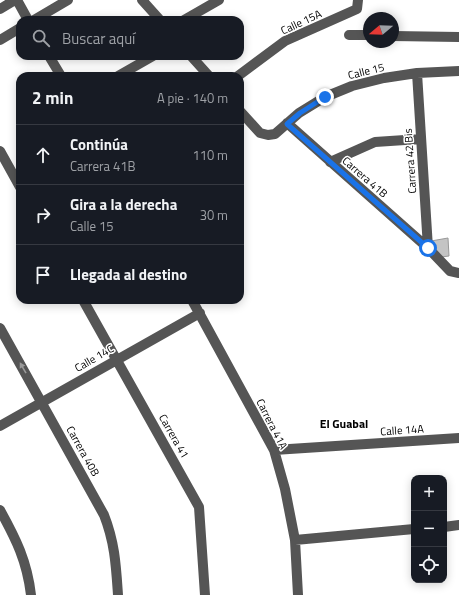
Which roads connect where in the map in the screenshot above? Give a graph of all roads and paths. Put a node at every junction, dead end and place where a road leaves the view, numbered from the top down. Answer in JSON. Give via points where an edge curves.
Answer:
{"nodes":[{"id":1,"x":16,"y":0,"type":"edge"},
{"id":2,"x":68,"y":0,"type":"edge"},
{"id":3,"x":142,"y":0,"type":"edge"},
{"id":4,"x":219,"y":0,"type":"edge"},
{"id":5,"x":358,"y":5,"type":"edge"},
{"id":6,"x":0,"y":8,"type":"edge"},
{"id":7,"x":26,"y":16,"type":"edge"},
{"id":8,"x":41,"y":16,"type":"edge"},
{"id":9,"x":156,"y":16,"type":"edge"},
{"id":10,"x":191,"y":16,"type":"edge"},
{"id":11,"x":16,"y":30,"type":"edge"},
{"id":12,"x":349,"y":35,"type":"dead end"},
{"id":13,"x":363,"y":35,"type":"edge"},
{"id":14,"x":399,"y":36,"type":"edge"},
{"id":15,"x":459,"y":37,"type":"edge"},
{"id":16,"x":0,"y":40,"type":"edge"},
{"id":17,"x":51,"y":60,"type":"edge"},
{"id":18,"x":146,"y":60,"type":"edge"},
{"id":19,"x":195,"y":60,"type":"edge"},
{"id":20,"x":459,"y":71,"type":"edge"},
{"id":21,"x":59,"y":72,"type":"edge"},
{"id":22,"x":125,"y":72,"type":"edge"},
{"id":23,"x":206,"y":72,"type":"edge"},
{"id":24,"x":243,"y":72,"type":"edge"},
{"id":25,"x":417,"y":73,"type":"junction"},
{"id":26,"x":244,"y":115,"type":"edge"},
{"id":27,"x":287,"y":124,"type":"junction"},
{"id":28,"x":420,"y":139,"type":"junction"},
{"id":29,"x":0,"y":151,"type":"edge"},
{"id":30,"x":330,"y":162,"type":"junction"},
{"id":31,"x":16,"y":180,"type":"edge"},
{"id":32,"x":428,"y":248,"type":"junction"},
{"id":33,"x":459,"y":273,"type":"edge"},
{"id":34,"x":85,"y":304,"type":"edge"},
{"id":35,"x":194,"y":304,"type":"edge"},
{"id":36,"x":200,"y":313,"type":"junction"},
{"id":37,"x":0,"y":328,"type":"edge"},
{"id":38,"x":116,"y":359,"type":"junction"},
{"id":39,"x":42,"y":402,"type":"junction"},
{"id":40,"x":0,"y":426,"type":"edge"},
{"id":41,"x":459,"y":438,"type":"edge"},
{"id":42,"x":274,"y":450,"type":"junction"},
{"id":43,"x":0,"y":510,"type":"edge"},
{"id":44,"x":459,"y":525,"type":"edge"},
{"id":45,"x":447,"y":527,"type":"edge"},
{"id":46,"x":411,"y":529,"type":"edge"},
{"id":47,"x":295,"y":540,"type":"junction"},
{"id":48,"x":31,"y":595,"type":"edge"},
{"id":49,"x":118,"y":595,"type":"edge"},
{"id":50,"x":205,"y":595,"type":"edge"},
{"id":51,"x":298,"y":595,"type":"edge"}],
"edges":[{"from":1,"to":6,"type":"street"},
{"from":1,"to":7,"type":"street"},
{"from":2,"to":8,"type":"street"},
{"from":3,"to":9,"type":"street"},
{"from":4,"to":10,"type":"street"},
{"from":5,"to":24,"type":"street","name":"Calle 15A","via":[[286,41]]},
{"from":11,"to":16,"type":"street"},
{"from":12,"to":13,"type":"street"},
{"from":14,"to":15,"type":"street"},
{"from":17,"to":21,"type":"street"},
{"from":18,"to":22,"type":"street"},
{"from":19,"to":23,"type":"street"},
{"from":20,"to":25,"type":"street","name":"Calle 15"},
{"from":25,"to":27,"type":"street","name":"Calle 15","via":[[352,86],[325,97]]},
{"from":25,"to":28,"type":"street","name":"Carrera 42 Bis"},
{"from":26,"to":27,"type":"street","name":"Calle 15","via":[[260,133],[268,135],[275,134]]},
{"from":27,"to":30,"type":"street","name":"Carrera 41B"},
{"from":28,"to":30,"type":"street","via":[[375,142]]},
{"from":28,"to":32,"type":"street","name":"Carrera 42 Bis"},
{"from":29,"to":31,"type":"street"},
{"from":30,"to":32,"type":"street","name":"Carrera 41B"},
{"from":32,"to":33,"type":"street","via":[[450,271]]},
{"from":34,"to":38,"type":"street","name":"Carrera 41"},
{"from":35,"to":36,"type":"street","name":"Carrera 41A"},
{"from":36,"to":38,"type":"street","name":"Calle 14C"},
{"from":36,"to":42,"type":"street","name":"Carrera 41A"},
{"from":39,"to":37,"type":"street","name":"Carrera 40B","one_way":true},
{"from":38,"to":39,"type":"street","name":"Calle 14C"},
{"from":38,"to":50,"type":"street","name":"Carrera 41","via":[[199,507]]},
{"from":39,"to":40,"type":"street","name":"Calle 14C"},
{"from":39,"to":49,"type":"street","name":"Carrera 40B","via":[[111,532]]},
{"from":41,"to":42,"type":"street","name":"Calle 14A"},
{"from":42,"to":47,"type":"street","name":"Carrera 41A"},
{"from":43,"to":48,"type":"street","via":[[22,553]]},
{"from":44,"to":45,"type":"street"},
{"from":46,"to":47,"type":"street"},
{"from":47,"to":51,"type":"street","name":"Carrera 41A"}]}
